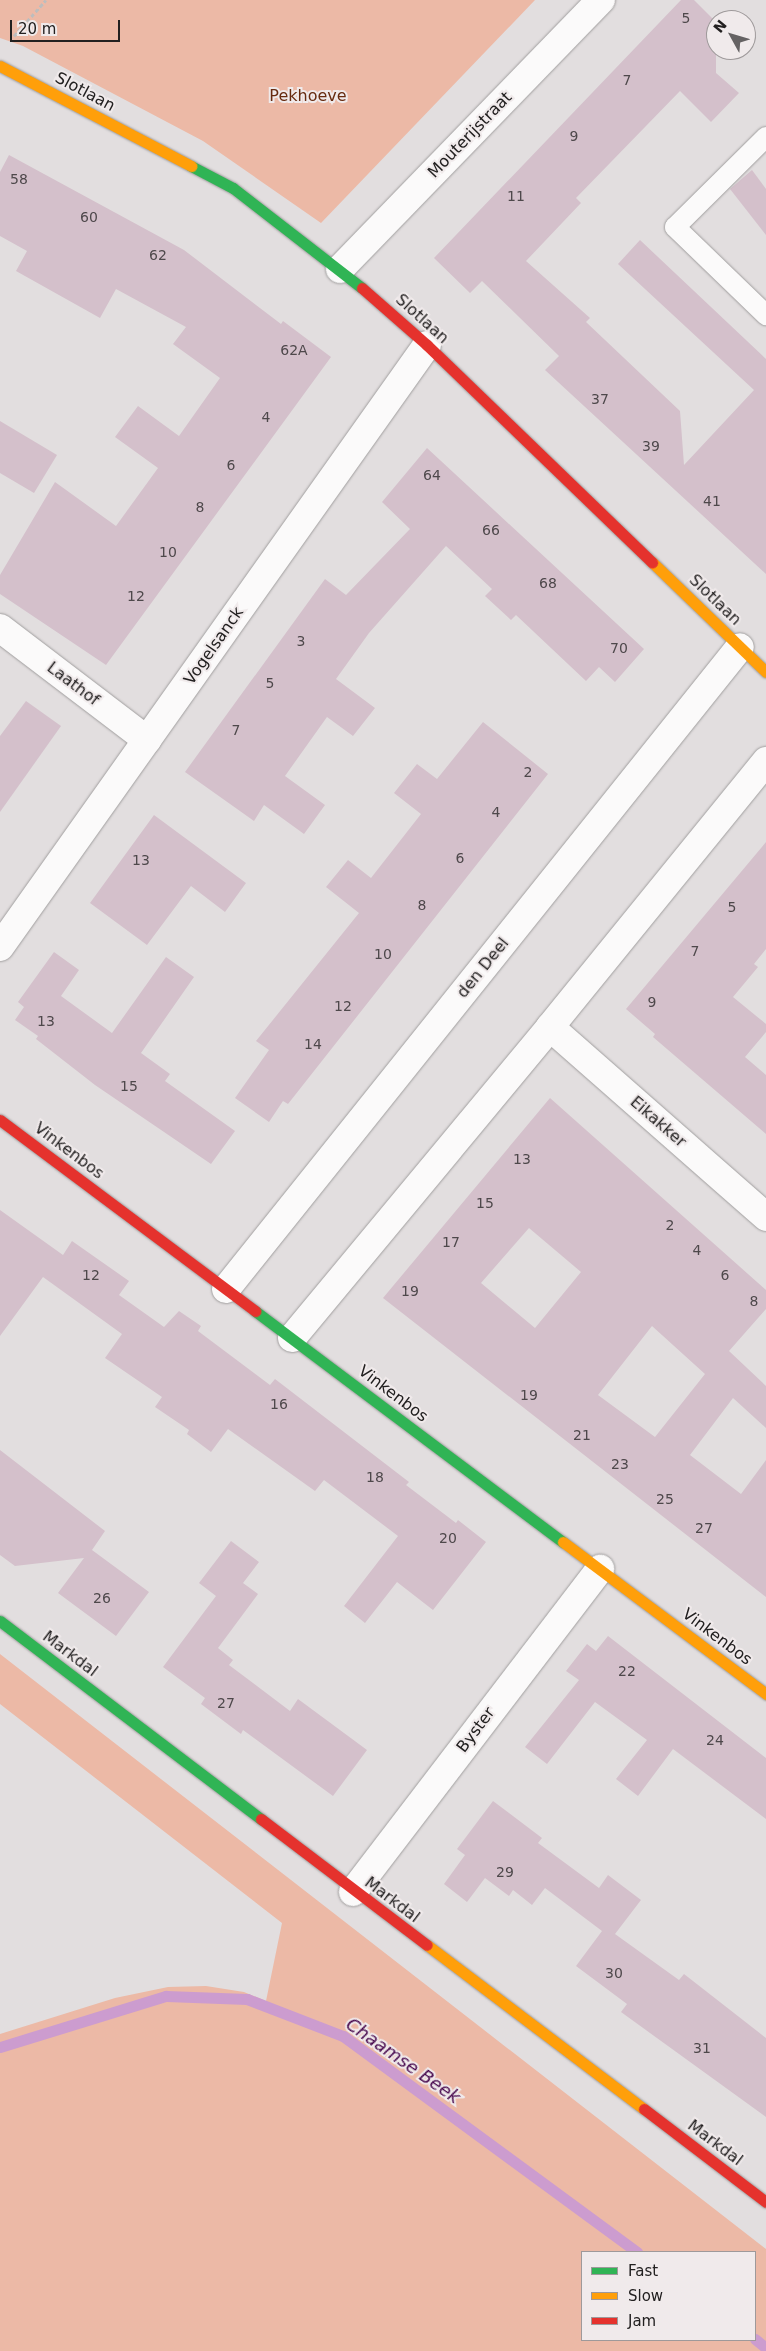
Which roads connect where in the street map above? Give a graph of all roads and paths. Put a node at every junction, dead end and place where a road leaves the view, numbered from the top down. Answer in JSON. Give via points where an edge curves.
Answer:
{"nodes":[{"id":1,"x":46,"y":0,"type":"edge"},
{"id":2,"x":601,"y":0,"type":"edge"},
{"id":3,"x":6,"y":44,"type":"dead end"},
{"id":4,"x":0,"y":66,"type":"edge"},
{"id":5,"x":766,"y":138,"type":"edge"},
{"id":6,"x":340,"y":269,"type":"junction"},
{"id":7,"x":766,"y":315,"type":"edge"},
{"id":8,"x":427,"y":345,"type":"junction"},
{"id":9,"x":0,"y":628,"type":"edge"},
{"id":10,"x":740,"y":647,"type":"junction"},
{"id":11,"x":766,"y":672,"type":"edge"},
{"id":12,"x":147,"y":740,"type":"junction"},
{"id":13,"x":766,"y":761,"type":"edge"},
{"id":14,"x":0,"y":947,"type":"edge"},
{"id":15,"x":550,"y":1028,"type":"junction"},
{"id":16,"x":0,"y":1120,"type":"edge"},
{"id":17,"x":766,"y":1217,"type":"edge"},
{"id":18,"x":226,"y":1289,"type":"junction"},
{"id":19,"x":292,"y":1338,"type":"junction"},
{"id":20,"x":600,"y":1569,"type":"junction"},
{"id":21,"x":0,"y":1621,"type":"edge"},
{"id":22,"x":766,"y":1694,"type":"edge"},
{"id":23,"x":353,"y":1892,"type":"junction"},
{"id":24,"x":766,"y":2202,"type":"edge"}],
"edges":[{"from":1,"to":3,"type":"path"},
{"from":2,"to":6,"type":"street","name":"Mouterijstraat"},
{"from":4,"to":6,"type":"street","name":"Slotlaan","via":[[233,188]]},
{"from":5,"to":7,"type":"lane","via":[[676,227]]},
{"from":6,"to":8,"type":"street","name":"Slotlaan"},
{"from":8,"to":10,"type":"street","name":"Slotlaan"},
{"from":8,"to":12,"type":"street","name":"Vogelsanck"},
{"from":9,"to":12,"type":"street","name":"Laathof"},
{"from":10,"to":11,"type":"street","name":"Slotlaan"},
{"from":10,"to":18,"type":"street","name":"den Deel"},
{"from":12,"to":14,"type":"street","name":"Vogelsanck"},
{"from":13,"to":15,"type":"street"},
{"from":15,"to":17,"type":"street","name":"Eikakker"},
{"from":15,"to":19,"type":"street"},
{"from":16,"to":18,"type":"street","name":"Vinkenbos"},
{"from":18,"to":19,"type":"street","name":"Vinkenbos"},
{"from":19,"to":20,"type":"street","name":"Vinkenbos"},
{"from":20,"to":22,"type":"street","name":"Vinkenbos"},
{"from":20,"to":23,"type":"street","name":"Byster"},
{"from":21,"to":23,"type":"street","name":"Markdal"},
{"from":23,"to":24,"type":"street","name":"Markdal"}]}
